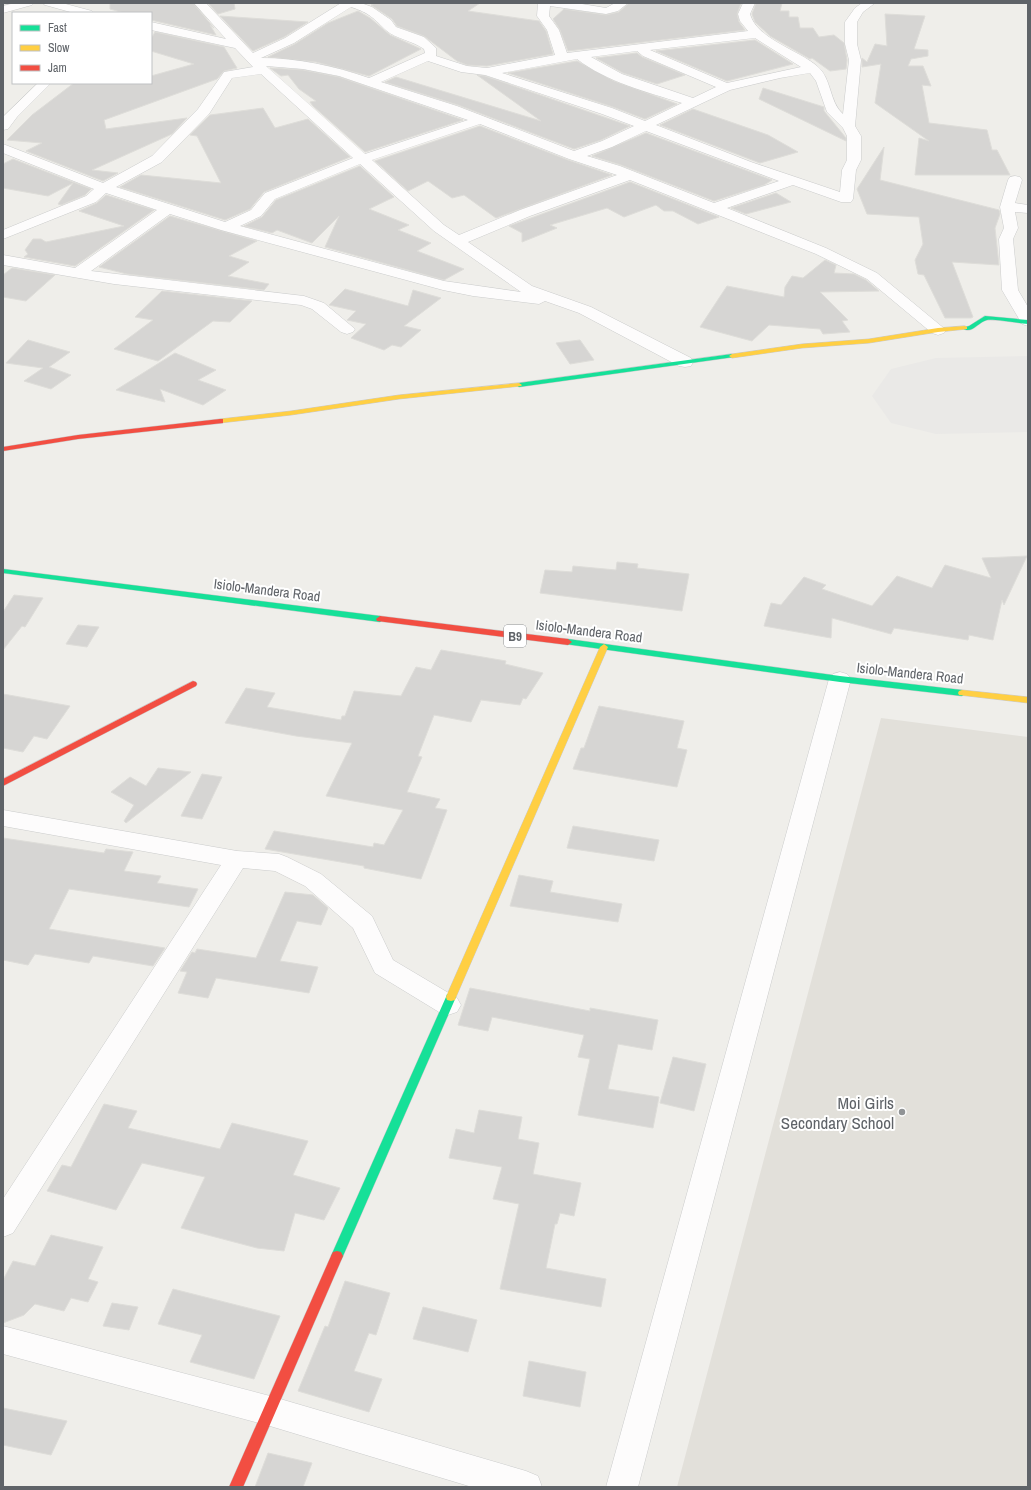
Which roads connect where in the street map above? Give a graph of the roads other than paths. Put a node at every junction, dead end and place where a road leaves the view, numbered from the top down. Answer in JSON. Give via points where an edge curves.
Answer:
{"nodes":[{"id":1,"x":28,"y":3,"type":"edge"},
{"id":2,"x":49,"y":3,"type":"edge"},
{"id":3,"x":200,"y":3,"type":"edge"},
{"id":4,"x":349,"y":3,"type":"edge"},
{"id":5,"x":544,"y":3,"type":"edge"},
{"id":6,"x":553,"y":3,"type":"edge"},
{"id":7,"x":622,"y":3,"type":"edge"},
{"id":8,"x":749,"y":3,"type":"edge"},
{"id":9,"x":869,"y":3,"type":"edge"},
{"id":10,"x":3,"y":10,"type":"edge"},
{"id":11,"x":94,"y":11,"type":"edge"},
{"id":12,"x":152,"y":26,"type":"edge"},
{"id":13,"x":758,"y":34,"type":"junction"},
{"id":14,"x":240,"y":46,"type":"junction"},
{"id":15,"x":640,"y":48,"type":"junction"},
{"id":16,"x":580,"y":55,"type":"junction"},
{"id":17,"x":427,"y":57,"type":"junction"},
{"id":18,"x":562,"y":57,"type":"junction"},
{"id":19,"x":256,"y":63,"type":"junction"},
{"id":20,"x":813,"y":69,"type":"junction"},
{"id":21,"x":487,"y":72,"type":"junction"},
{"id":22,"x":369,"y":82,"type":"junction"},
{"id":23,"x":44,"y":84,"type":"edge"},
{"id":24,"x":726,"y":87,"type":"junction"},
{"id":25,"x":695,"y":103,"type":"junction"},
{"id":26,"x":480,"y":120,"type":"junction"},
{"id":27,"x":646,"y":125,"type":"junction"},
{"id":28,"x":3,"y":126,"type":"edge"},
{"id":29,"x":848,"y":126,"type":"junction"},
{"id":30,"x":3,"y":148,"type":"edge"},
{"id":31,"x":574,"y":156,"type":"junction"},
{"id":32,"x":362,"y":159,"type":"junction"},
{"id":33,"x":630,"y":175,"type":"junction"},
{"id":34,"x":1015,"y":180,"type":"dead end"},
{"id":35,"x":792,"y":181,"type":"junction"},
{"id":36,"x":104,"y":188,"type":"junction"},
{"id":37,"x":1007,"y":207,"type":"junction"},
{"id":38,"x":169,"y":208,"type":"junction"},
{"id":39,"x":714,"y":208,"type":"junction"},
{"id":40,"x":1028,"y":209,"type":"edge"},
{"id":41,"x":226,"y":227,"type":"junction"},
{"id":42,"x":3,"y":236,"type":"edge"},
{"id":43,"x":458,"y":241,"type":"junction"},
{"id":44,"x":3,"y":260,"type":"edge"},
{"id":45,"x":78,"y":273,"type":"junction"},
{"id":46,"x":562,"y":301,"type":"junction"},
{"id":47,"x":1028,"y":321,"type":"edge"},
{"id":48,"x":347,"y":329,"type":"dead end"},
{"id":49,"x":938,"y":330,"type":"junction"},
{"id":50,"x":685,"y":362,"type":"junction"},
{"id":51,"x":3,"y":449,"type":"edge"},
{"id":52,"x":3,"y":571,"type":"edge"},
{"id":53,"x":604,"y":647,"type":"junction"},
{"id":54,"x":840,"y":679,"type":"junction"},
{"id":55,"x":193,"y":684,"type":"dead end"},
{"id":56,"x":1028,"y":700,"type":"edge"},
{"id":57,"x":3,"y":782,"type":"edge"},
{"id":58,"x":3,"y":818,"type":"edge"},
{"id":59,"x":238,"y":860,"type":"junction"},
{"id":60,"x":448,"y":1005,"type":"junction"},
{"id":61,"x":3,"y":1224,"type":"edge"},
{"id":62,"x":3,"y":1340,"type":"edge"},
{"id":63,"x":270,"y":1411,"type":"junction"},
{"id":64,"x":236,"y":1487,"type":"edge"},
{"id":65,"x":526,"y":1487,"type":"edge"},
{"id":66,"x":622,"y":1487,"type":"edge"}],
"edges":[{"from":1,"to":10,"type":"street"},
{"from":2,"to":11,"type":"street"},
{"from":3,"to":14,"type":"street"},
{"from":4,"to":17,"type":"street","via":[[368,9],[387,22],[392,29],[420,40],[430,48],[431,54]]},
{"from":4,"to":19,"type":"street","via":[[270,51]]},
{"from":5,"to":18,"type":"street","via":[[543,16],[553,30]]},
{"from":6,"to":7,"type":"street","via":[[606,11]]},
{"from":8,"to":13,"type":"street","via":[[744,14],[746,21]]},
{"from":9,"to":29,"type":"street","via":[[859,10],[851,22],[851,44],[855,60]]},
{"from":12,"to":14,"type":"street"},
{"from":13,"to":15,"type":"street"},
{"from":13,"to":20,"type":"street"},
{"from":14,"to":19,"type":"street"},
{"from":15,"to":16,"type":"street"},
{"from":15,"to":24,"type":"street"},
{"from":16,"to":18,"type":"street"},
{"from":16,"to":25,"type":"street","via":[[588,63],[614,74]]},
{"from":17,"to":21,"type":"street","via":[[465,70]]},
{"from":17,"to":22,"type":"street"},
{"from":18,"to":21,"type":"street"},
{"from":19,"to":22,"type":"street","via":[[303,65]]},
{"from":19,"to":32,"type":"street"},
{"from":19,"to":36,"type":"street","via":[[245,70],[228,75],[204,111],[168,150]]},
{"from":20,"to":24,"type":"street"},
{"from":20,"to":29,"type":"street","via":[[822,81],[832,112]]},
{"from":21,"to":27,"type":"street"},
{"from":22,"to":26,"type":"street","via":[[452,108]]},
{"from":23,"to":28,"type":"street"},
{"from":24,"to":25,"type":"street"},
{"from":25,"to":27,"type":"street"},
{"from":26,"to":31,"type":"street"},
{"from":26,"to":32,"type":"street"},
{"from":27,"to":31,"type":"street","via":[[607,144]]},
{"from":27,"to":35,"type":"street"},
{"from":29,"to":35,"type":"street","via":[[854,136],[854,160],[849,170],[846,198]]},
{"from":30,"to":36,"type":"street"},
{"from":31,"to":33,"type":"street"},
{"from":32,"to":41,"type":"street","via":[[270,196],[256,213]]},
{"from":32,"to":43,"type":"street","via":[[439,228]]},
{"from":33,"to":39,"type":"street"},
{"from":33,"to":43,"type":"street","via":[[525,213]]},
{"from":34,"to":37,"type":"street"},
{"from":35,"to":39,"type":"street"},
{"from":36,"to":38,"type":"street"},
{"from":36,"to":42,"type":"street","via":[[91,199]]},
{"from":37,"to":40,"type":"street"},
{"from":37,"to":47,"type":"street","via":[[1010,228],[1006,239],[1010,290]]},
{"from":38,"to":41,"type":"street"},
{"from":38,"to":45,"type":"street"},
{"from":39,"to":49,"type":"street","via":[[821,251],[872,276]]},
{"from":41,"to":46,"type":"street","via":[[443,285],[507,296]]},
{"from":43,"to":46,"type":"street","via":[[527,289]]},
{"from":44,"to":45,"type":"street"},
{"from":45,"to":48,"type":"street","via":[[308,302],[318,306]]},
{"from":46,"to":50,"type":"street","via":[[599,317]]},
{"from":47,"to":49,"type":"main road","via":[[985,318],[970,328]]},
{"from":49,"to":50,"type":"main road","via":[[869,341],[802,346]]},
{"from":50,"to":51,"type":"main road","via":[[563,380],[399,397],[78,437]]},
{"from":52,"to":53,"type":"main road","name":"Isiolo-Mandera Road","number":"B9"},
{"from":53,"to":54,"type":"main road","name":"Isiolo-Mandera Road","number":"B9"},
{"from":53,"to":60,"type":"main road"},
{"from":54,"to":56,"type":"main road","name":"Isiolo-Mandera Road","number":"B9"},
{"from":54,"to":66,"type":"street"},
{"from":55,"to":57,"type":"main road","via":[[18,777]]},
{"from":58,"to":59,"type":"street"},
{"from":59,"to":60,"type":"street","via":[[280,863],[313,880],[363,922],[384,966]]},
{"from":59,"to":61,"type":"street"},
{"from":60,"to":63,"type":"main road"},
{"from":62,"to":63,"type":"street"},
{"from":63,"to":64,"type":"main road"},
{"from":63,"to":65,"type":"street"}]}
